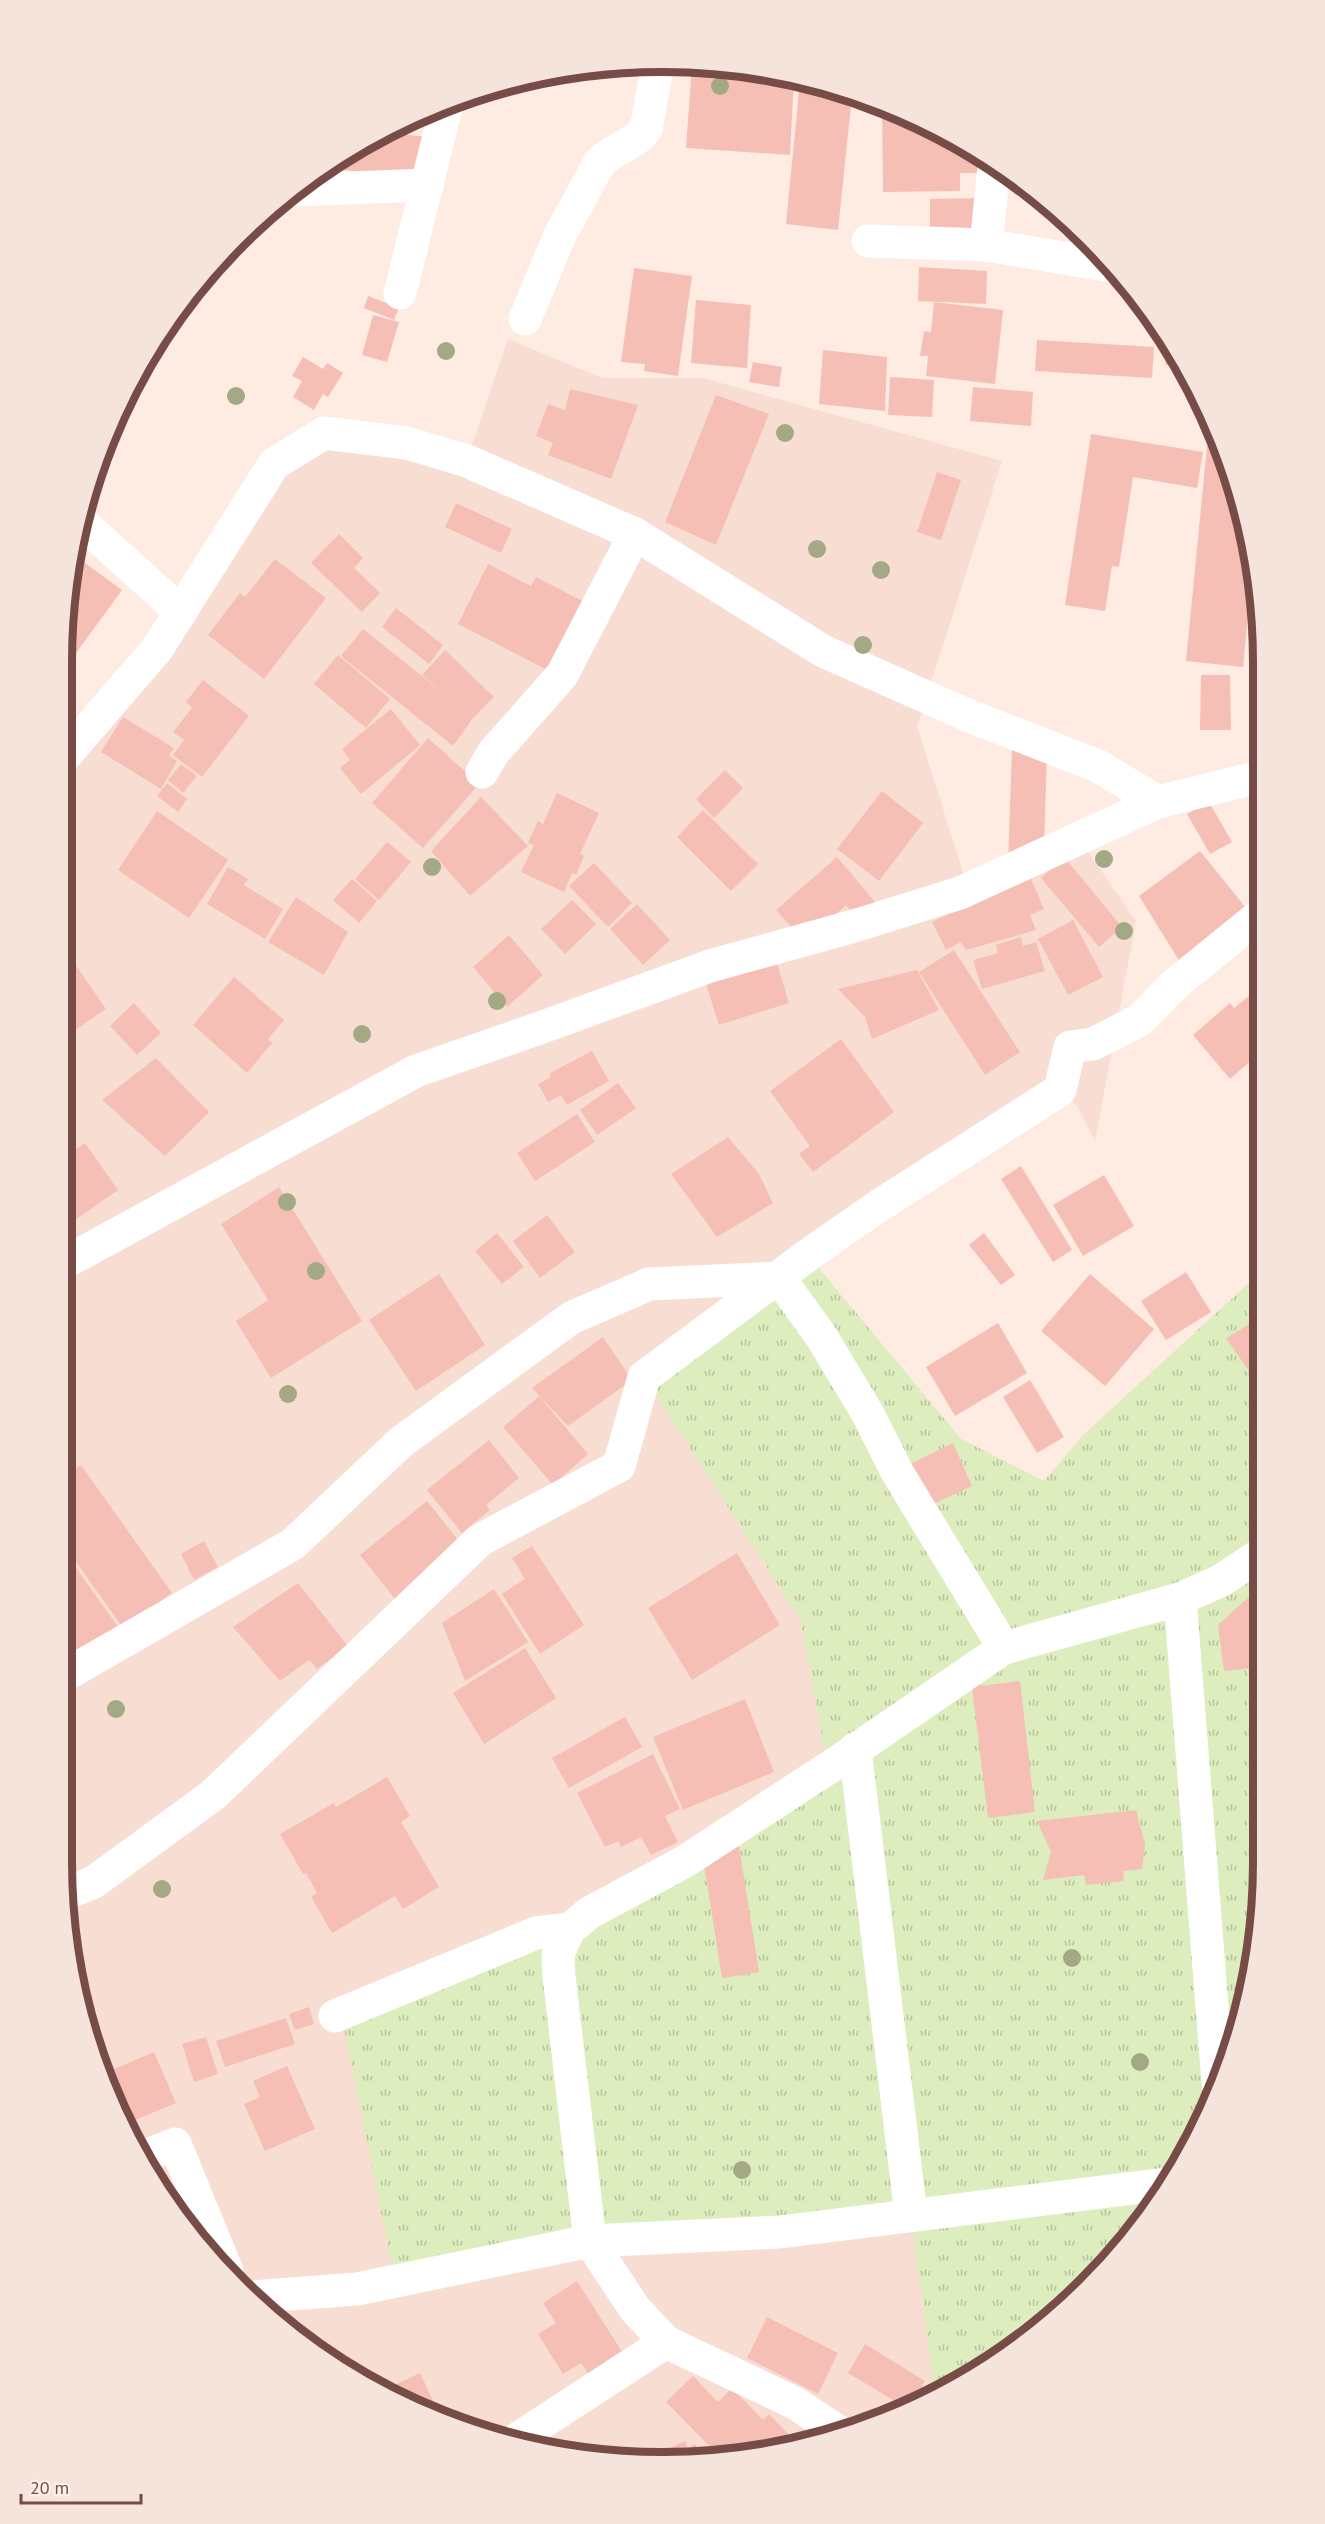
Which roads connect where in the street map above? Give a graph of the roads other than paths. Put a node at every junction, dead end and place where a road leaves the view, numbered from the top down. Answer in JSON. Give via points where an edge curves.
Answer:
{"nodes":[{"id":1,"x":656,"y":72,"type":"edge"},
{"id":2,"x":445,"y":114,"type":"edge"},
{"id":3,"x":993,"y":174,"type":"edge"},
{"id":4,"x":427,"y":185,"type":"junction"},
{"id":5,"x":309,"y":189,"type":"edge"},
{"id":6,"x":868,"y":241,"type":"dead end"},
{"id":7,"x":987,"y":245,"type":"junction"},
{"id":8,"x":1097,"y":264,"type":"edge"},
{"id":9,"x":400,"y":293,"type":"dead end"},
{"id":10,"x":525,"y":319,"type":"dead end"},
{"id":11,"x":88,"y":528,"type":"edge"},
{"id":12,"x":635,"y":534,"type":"junction"},
{"id":13,"x":181,"y":612,"type":"junction"},
{"id":14,"x":72,"y":748,"type":"edge"},
{"id":15,"x":482,"y":772,"type":"dead end"},
{"id":16,"x":1253,"y":778,"type":"edge"},
{"id":17,"x":1158,"y":802,"type":"junction"},
{"id":18,"x":1253,"y":921,"type":"edge"},
{"id":19,"x":72,"y":1259,"type":"edge"},
{"id":20,"x":779,"y":1278,"type":"junction"},
{"id":21,"x":1253,"y":1559,"type":"edge"},
{"id":22,"x":1180,"y":1599,"type":"junction"},
{"id":23,"x":1004,"y":1648,"type":"junction"},
{"id":24,"x":72,"y":1671,"type":"edge"},
{"id":25,"x":855,"y":1749,"type":"junction"},
{"id":26,"x":73,"y":1891,"type":"edge"},
{"id":27,"x":570,"y":1929,"type":"junction"},
{"id":28,"x":335,"y":2016,"type":"dead end"},
{"id":29,"x":1217,"y":2065,"type":"edge"},
{"id":30,"x":150,"y":2154,"type":"edge"},
{"id":31,"x":1156,"y":2185,"type":"edge"},
{"id":32,"x":911,"y":2215,"type":"junction"},
{"id":33,"x":590,"y":2241,"type":"junction"},
{"id":34,"x":219,"y":2251,"type":"edge"},
{"id":35,"x":264,"y":2297,"type":"edge"},
{"id":36,"x":666,"y":2342,"type":"junction"},
{"id":37,"x":832,"y":2427,"type":"edge"},
{"id":38,"x":523,"y":2435,"type":"edge"}],
"edges":[{"from":1,"to":10,"type":"street","via":[[646,129],[600,162],[558,237]]},
{"from":2,"to":4,"type":"street"},
{"from":3,"to":7,"type":"street"},
{"from":4,"to":5,"type":"street"},
{"from":4,"to":9,"type":"street"},
{"from":6,"to":7,"type":"street"},
{"from":7,"to":8,"type":"street"},
{"from":11,"to":13,"type":"street"},
{"from":12,"to":13,"type":"street","via":[[467,460],[407,443],[324,433],[274,464]]},
{"from":12,"to":15,"type":"street","via":[[562,675],[493,753]]},
{"from":12,"to":17,"type":"street","via":[[823,651],[967,715],[1098,766]]},
{"from":13,"to":14,"type":"street","via":[[157,649]]},
{"from":16,"to":17,"type":"street"},
{"from":17,"to":19,"type":"street","via":[[960,893],[710,966],[416,1071]]},
{"from":18,"to":20,"type":"street","via":[[1174,985],[1140,1020],[1093,1044],[1070,1047],[1060,1090],[877,1207]]},
{"from":20,"to":23,"type":"street","via":[[821,1336],[897,1472]]},
{"from":20,"to":24,"type":"street","via":[[649,1284],[571,1318],[401,1442],[292,1544]]},
{"from":20,"to":26,"type":"street","via":[[644,1377],[620,1466],[480,1540],[213,1795],[94,1882]]},
{"from":21,"to":22,"type":"street","via":[[1222,1580]]},
{"from":22,"to":23,"type":"street"},
{"from":22,"to":29,"type":"street"},
{"from":23,"to":25,"type":"street"},
{"from":25,"to":27,"type":"street","via":[[684,1862],[589,1913]]},
{"from":25,"to":32,"type":"street"},
{"from":27,"to":28,"type":"street","via":[[536,1933]]},
{"from":27,"to":33,"type":"street","via":[[558,1954],[559,1976]]},
{"from":30,"to":34,"type":"street","via":[[175,2144]]},
{"from":31,"to":32,"type":"street"},
{"from":32,"to":33,"type":"street","via":[[780,2232]]},
{"from":33,"to":35,"type":"street","via":[[357,2289]]},
{"from":33,"to":36,"type":"street","via":[[636,2309]]},
{"from":36,"to":37,"type":"street","via":[[795,2403]]},
{"from":36,"to":38,"type":"street"}]}
